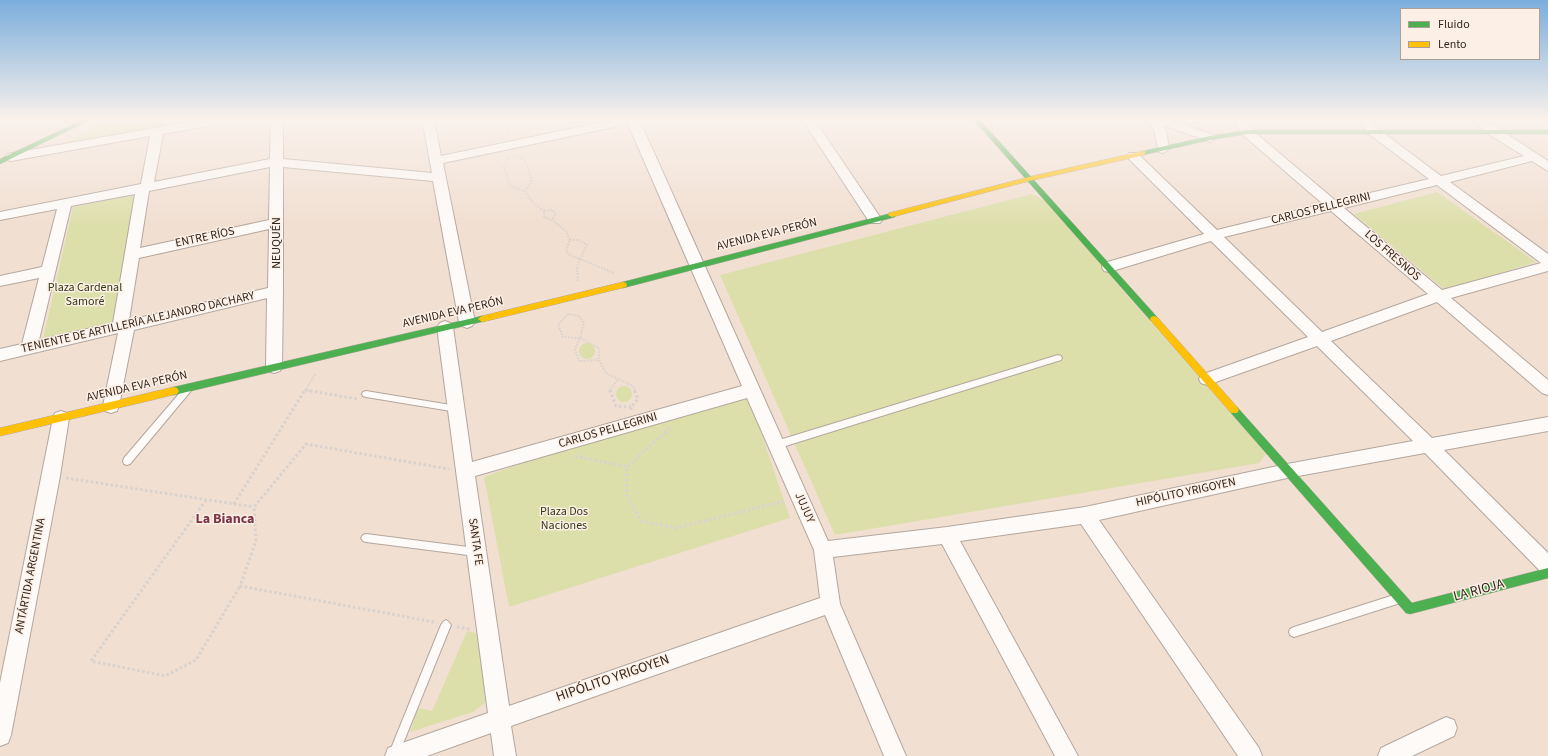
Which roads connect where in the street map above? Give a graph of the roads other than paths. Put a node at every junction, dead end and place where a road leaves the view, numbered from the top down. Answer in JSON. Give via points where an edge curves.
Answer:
{"nodes":[{"id":1,"x":17,"y":154,"type":"edge"},
{"id":2,"x":35,"y":154,"type":"edge"},
{"id":3,"x":152,"y":154,"type":"edge"},
{"id":4,"x":276,"y":154,"type":"edge"},
{"id":5,"x":435,"y":154,"type":"edge"},
{"id":6,"x":466,"y":154,"type":"edge"},
{"id":7,"x":649,"y":154,"type":"edge"},
{"id":8,"x":831,"y":154,"type":"edge"},
{"id":9,"x":1008,"y":154,"type":"edge"},
{"id":10,"x":1140,"y":154,"type":"edge"},
{"id":11,"x":1273,"y":154,"type":"edge"},
{"id":12,"x":1404,"y":154,"type":"edge"},
{"id":13,"x":1530,"y":154,"type":"edge"},
{"id":14,"x":1133,"y":156,"type":"junction"},
{"id":15,"x":1534,"y":157,"type":"junction"},
{"id":16,"x":5,"y":160,"type":"edge"},
{"id":17,"x":436,"y":161,"type":"junction"},
{"id":18,"x":276,"y":162,"type":"junction"},
{"id":19,"x":1548,"y":167,"type":"edge"},
{"id":20,"x":440,"y":178,"type":"junction"},
{"id":21,"x":1030,"y":179,"type":"junction"},
{"id":22,"x":1439,"y":180,"type":"junction"},
{"id":23,"x":145,"y":188,"type":"junction"},
{"id":24,"x":65,"y":203,"type":"junction"},
{"id":25,"x":1333,"y":206,"type":"junction"},
{"id":26,"x":0,"y":216,"type":"edge"},
{"id":27,"x":875,"y":220,"type":"junction"},
{"id":28,"x":277,"y":223,"type":"junction"},
{"id":29,"x":1215,"y":235,"type":"junction"},
{"id":30,"x":133,"y":254,"type":"junction"},
{"id":31,"x":1548,"y":261,"type":"edge"},
{"id":32,"x":698,"y":265,"type":"junction"},
{"id":33,"x":1548,"y":266,"type":"edge"},
{"id":34,"x":1109,"y":267,"type":"junction"},
{"id":35,"x":49,"y":271,"type":"junction"},
{"id":36,"x":0,"y":281,"type":"edge"},
{"id":37,"x":276,"y":291,"type":"junction"},
{"id":38,"x":1439,"y":296,"type":"junction"},
{"id":39,"x":468,"y":322,"type":"junction"},
{"id":40,"x":124,"y":326,"type":"junction"},
{"id":41,"x":444,"y":327,"type":"junction"},
{"id":42,"x":1320,"y":338,"type":"junction"},
{"id":43,"x":29,"y":348,"type":"junction"},
{"id":44,"x":0,"y":355,"type":"edge"},
{"id":45,"x":1058,"y":358,"type":"dead end"},
{"id":46,"x":274,"y":368,"type":"junction"},
{"id":47,"x":1207,"y":379,"type":"junction"},
{"id":48,"x":189,"y":388,"type":"junction"},
{"id":49,"x":1548,"y":389,"type":"edge"},
{"id":50,"x":752,"y":390,"type":"junction"},
{"id":51,"x":366,"y":394,"type":"road end"},
{"id":52,"x":111,"y":406,"type":"junction"},
{"id":53,"x":457,"y":409,"type":"junction"},
{"id":54,"x":61,"y":418,"type":"junction"},
{"id":55,"x":1548,"y":424,"type":"edge"},
{"id":56,"x":0,"y":432,"type":"edge"},
{"id":57,"x":776,"y":445,"type":"junction"},
{"id":58,"x":1428,"y":445,"type":"junction"},
{"id":59,"x":127,"y":461,"type":"dead end"},
{"id":60,"x":465,"y":471,"type":"junction"},
{"id":61,"x":1287,"y":471,"type":"junction"},
{"id":62,"x":1085,"y":515,"type":"junction"},
{"id":63,"x":947,"y":535,"type":"junction"},
{"id":64,"x":366,"y":538,"type":"dead end"},
{"id":65,"x":823,"y":550,"type":"junction"},
{"id":66,"x":476,"y":552,"type":"junction"},
{"id":67,"x":1548,"y":566,"type":"edge"},
{"id":68,"x":1548,"y":573,"type":"edge"},
{"id":69,"x":1400,"y":598,"type":"junction"},
{"id":70,"x":830,"y":604,"type":"junction"},
{"id":71,"x":446,"y":624,"type":"road end"},
{"id":72,"x":1294,"y":632,"type":"dead end"},
{"id":73,"x":499,"y":719,"type":"junction"},
{"id":74,"x":1446,"y":728,"type":"dead end"},
{"id":75,"x":1,"y":729,"type":"edge"},
{"id":76,"x":394,"y":756,"type":"edge"},
{"id":77,"x":505,"y":756,"type":"edge"},
{"id":78,"x":895,"y":756,"type":"edge"},
{"id":79,"x":1067,"y":756,"type":"edge"},
{"id":80,"x":1251,"y":756,"type":"edge"},
{"id":81,"x":1389,"y":756,"type":"edge"}],
"edges":[{"from":1,"to":16,"type":"street"},
{"from":2,"to":16,"type":"street"},
{"from":3,"to":23,"type":"street"},
{"from":4,"to":18,"type":"street","name":"NEUQUÉN"},
{"from":5,"to":17,"type":"street"},
{"from":6,"to":17,"type":"street"},
{"from":7,"to":32,"type":"street","name":"JUJUY"},
{"from":8,"to":27,"type":"street"},
{"from":9,"to":21,"type":"street"},
{"from":10,"to":14,"type":"street","name":"AVENIDA EVA PERÓN"},
{"from":11,"to":25,"type":"street","name":"LOS FRESNOS"},
{"from":12,"to":22,"type":"street"},
{"from":13,"to":15,"type":"street"},
{"from":14,"to":21,"type":"street","name":"AVENIDA EVA PERÓN"},
{"from":14,"to":29,"type":"street"},
{"from":15,"to":19,"type":"street"},
{"from":15,"to":22,"type":"street","name":"CARLOS PELLEGRINI"},
{"from":17,"to":20,"type":"street"},
{"from":18,"to":20,"type":"street"},
{"from":18,"to":23,"type":"street"},
{"from":18,"to":28,"type":"street","name":"NEUQUÉN"},
{"from":20,"to":39,"type":"street"},
{"from":21,"to":27,"type":"street","name":"AVENIDA EVA PERÓN"},
{"from":21,"to":34,"type":"street"},
{"from":22,"to":25,"type":"street","name":"CARLOS PELLEGRINI"},
{"from":22,"to":31,"type":"street"},
{"from":23,"to":24,"type":"street"},
{"from":23,"to":30,"type":"street"},
{"from":24,"to":26,"type":"street"},
{"from":24,"to":35,"type":"street"},
{"from":25,"to":29,"type":"street","name":"CARLOS PELLEGRINI"},
{"from":25,"to":38,"type":"street","name":"LOS FRESNOS"},
{"from":27,"to":32,"type":"street","name":"AVENIDA EVA PERÓN"},
{"from":28,"to":30,"type":"street","name":"ENTRE RÍOS"},
{"from":28,"to":37,"type":"street","name":"NEUQUÉN"},
{"from":29,"to":34,"type":"street","name":"CARLOS PELLEGRINI"},
{"from":29,"to":42,"type":"street"},
{"from":30,"to":40,"type":"street"},
{"from":32,"to":39,"type":"street","name":"AVENIDA EVA PERÓN","via":[[642,281]]},
{"from":32,"to":50,"type":"street","name":"JUJUY"},
{"from":33,"to":38,"type":"street"},
{"from":34,"to":47,"type":"street"},
{"from":35,"to":36,"type":"street"},
{"from":35,"to":43,"type":"street"},
{"from":37,"to":40,"type":"street","name":"TENIENTE DE ARTILLERÍA ALEJANDRO DACHARY"},
{"from":37,"to":46,"type":"street","name":"NEUQUÉN"},
{"from":38,"to":42,"type":"street"},
{"from":38,"to":49,"type":"street","name":"LOS FRESNOS"},
{"from":39,"to":41,"type":"street","name":"AVENIDA EVA PERÓN"},
{"from":40,"to":43,"type":"street","name":"TENIENTE DE ARTILLERÍA ALEJANDRO DACHARY"},
{"from":40,"to":52,"type":"street"},
{"from":41,"to":46,"type":"street","name":"AVENIDA EVA PERÓN"},
{"from":41,"to":53,"type":"street","name":"SANTA FE"},
{"from":42,"to":47,"type":"street"},
{"from":42,"to":58,"type":"street"},
{"from":43,"to":44,"type":"street","name":"TENIENTE DE ARTILLERÍA ALEJANDRO DACHARY"},
{"from":45,"to":57,"type":"lane"},
{"from":46,"to":48,"type":"street","name":"AVENIDA EVA PERÓN"},
{"from":47,"to":61,"type":"street"},
{"from":48,"to":52,"type":"street","name":"AVENIDA EVA PERÓN"},
{"from":48,"to":59,"type":"lane"},
{"from":50,"to":57,"type":"street","name":"JUJUY"},
{"from":50,"to":60,"type":"street","name":"CARLOS PELLEGRINI"},
{"from":51,"to":53,"type":"lane"},
{"from":52,"to":54,"type":"street","name":"AVENIDA EVA PERÓN"},
{"from":53,"to":60,"type":"street","name":"SANTA FE"},
{"from":54,"to":56,"type":"street","name":"AVENIDA EVA PERÓN"},
{"from":54,"to":75,"type":"street","name":"ANTÁRTIDA ARGENTINA"},
{"from":55,"to":58,"type":"street","name":"HIPÓLITO YRIGOYEN"},
{"from":57,"to":65,"type":"street","name":"JUJUY"},
{"from":58,"to":61,"type":"street","name":"HIPÓLITO YRIGOYEN"},
{"from":58,"to":67,"type":"street"},
{"from":60,"to":66,"type":"street","name":"SANTA FE"},
{"from":61,"to":62,"type":"street","name":"HIPÓLITO YRIGOYEN"},
{"from":61,"to":69,"type":"street"},
{"from":62,"to":63,"type":"street","name":"HIPÓLITO YRIGOYEN"},
{"from":62,"to":80,"type":"street"},
{"from":63,"to":65,"type":"street","name":"HIPÓLITO YRIGOYEN"},
{"from":63,"to":79,"type":"street"},
{"from":64,"to":66,"type":"lane"},
{"from":65,"to":70,"type":"street","name":"JUJUY"},
{"from":66,"to":73,"type":"street","name":"SANTA FE"},
{"from":68,"to":69,"type":"street","name":"LA RIOJA","via":[[1410,609]]},
{"from":69,"to":72,"type":"lane"},
{"from":70,"to":73,"type":"street","name":"HIPÓLITO YRIGOYEN"},
{"from":70,"to":78,"type":"street","name":"JUJUY"},
{"from":71,"to":76,"type":"lane"},
{"from":73,"to":76,"type":"street","name":"HIPÓLITO YRIGOYEN"},
{"from":73,"to":77,"type":"street","name":"SANTA FE"},
{"from":74,"to":81,"type":"street"}]}
